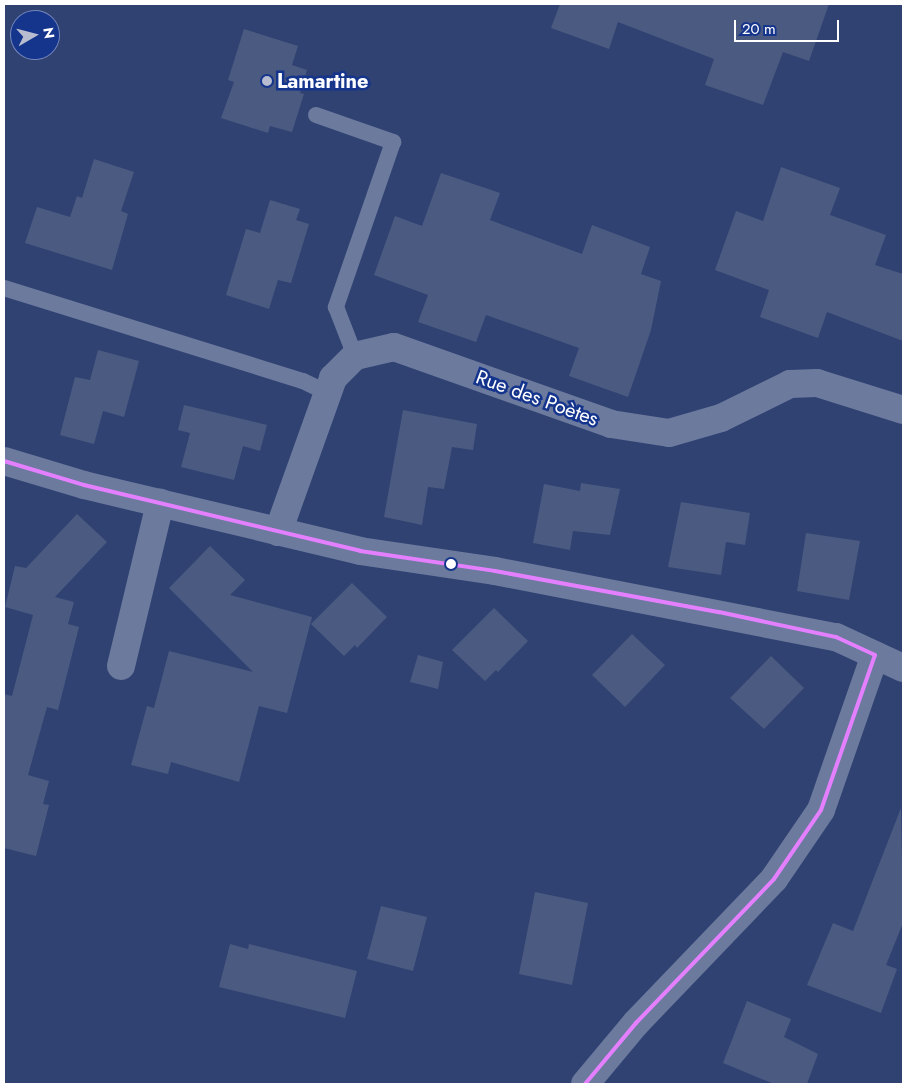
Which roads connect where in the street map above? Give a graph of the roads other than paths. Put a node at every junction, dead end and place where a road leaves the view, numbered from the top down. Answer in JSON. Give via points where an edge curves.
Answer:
{"nodes":[{"id":1,"x":316,"y":115,"type":"dead end"},
{"id":2,"x":4,"y":288,"type":"edge"},
{"id":3,"x":355,"y":356,"type":"junction"},
{"id":4,"x":328,"y":393,"type":"junction"},
{"id":5,"x":903,"y":410,"type":"edge"},
{"id":6,"x":4,"y":461,"type":"edge"},
{"id":7,"x":160,"y":503,"type":"junction"},
{"id":8,"x":278,"y":532,"type":"junction"},
{"id":9,"x":875,"y":655,"type":"junction"},
{"id":10,"x":121,"y":666,"type":"dead end"},
{"id":11,"x":903,"y":668,"type":"edge"},
{"id":12,"x":585,"y":1084,"type":"edge"}],
"edges":[{"from":1,"to":3,"type":"lane","via":[[393,142],[336,307]]},
{"from":2,"to":4,"type":"lane","via":[[303,381]]},
{"from":3,"to":4,"type":"street","via":[[333,378]]},
{"from":3,"to":5,"type":"street","name":"Rue des Poètes","via":[[394,347],[611,424],[669,433],[721,418],[790,384],[816,383]]},
{"from":4,"to":8,"type":"street"},
{"from":6,"to":7,"type":"street"},
{"from":7,"to":8,"type":"street"},
{"from":7,"to":10,"type":"street"},
{"from":8,"to":9,"type":"street","via":[[360,551],[495,571],[719,612],[836,637]]},
{"from":9,"to":11,"type":"street"},
{"from":9,"to":12,"type":"street","via":[[821,810],[774,879],[636,1023]]}]}
